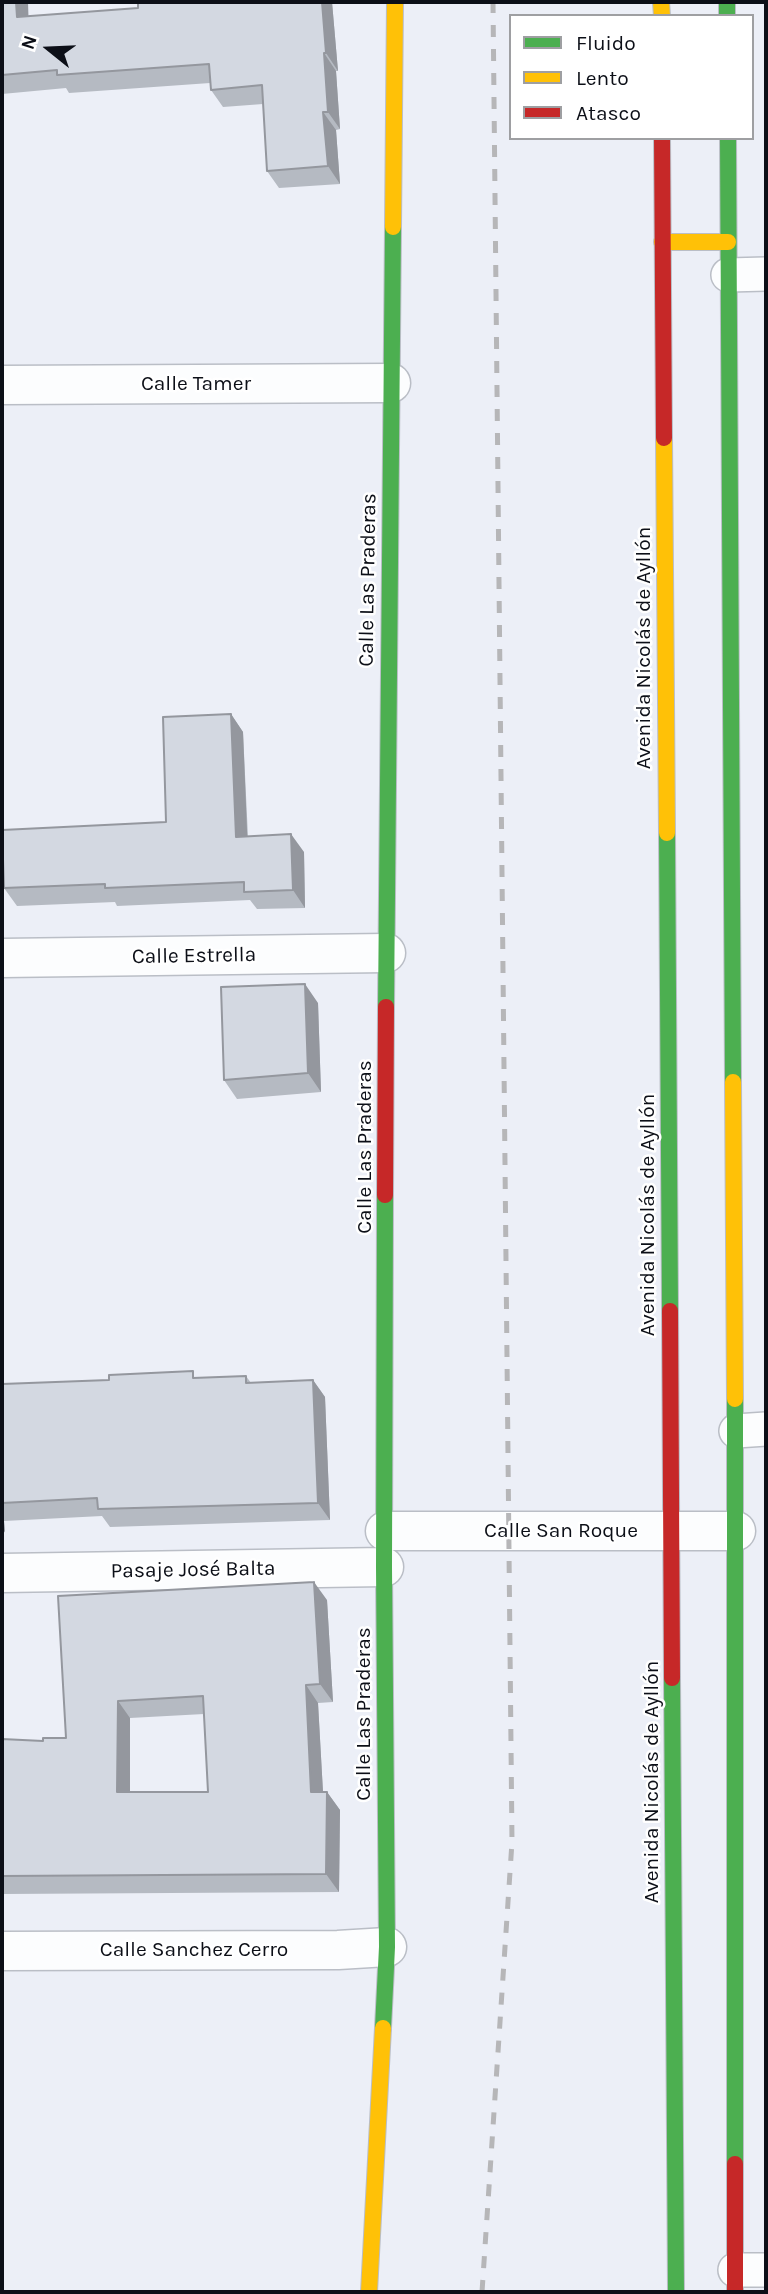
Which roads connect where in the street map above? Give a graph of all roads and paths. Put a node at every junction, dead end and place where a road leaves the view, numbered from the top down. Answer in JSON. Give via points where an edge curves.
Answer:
{"nodes":[{"id":1,"x":395,"y":2,"type":"edge"},
{"id":2,"x":662,"y":140,"type":"edge"},
{"id":3,"x":728,"y":140,"type":"edge"},
{"id":4,"x":662,"y":242,"type":"junction"},
{"id":5,"x":728,"y":242,"type":"junction"},
{"id":6,"x":766,"y":274,"type":"edge"},
{"id":7,"x":728,"y":275,"type":"junction"},
{"id":8,"x":391,"y":383,"type":"junction"},
{"id":9,"x":2,"y":385,"type":"edge"},
{"id":10,"x":386,"y":953,"type":"junction"},
{"id":11,"x":2,"y":958,"type":"edge"},
{"id":12,"x":751,"y":1430,"type":"edge"},
{"id":13,"x":671,"y":1531,"type":"junction"},
{"id":14,"x":736,"y":1531,"type":"junction"},
{"id":15,"x":385,"y":1549,"type":"junction"},
{"id":16,"x":2,"y":1573,"type":"edge"},
{"id":17,"x":387,"y":1947,"type":"junction"},
{"id":18,"x":2,"y":1951,"type":"edge"},
{"id":19,"x":745,"y":2277,"type":"edge"},
{"id":20,"x":369,"y":2292,"type":"edge"},
{"id":21,"x":676,"y":2292,"type":"edge"}],
"edges":[{"from":1,"to":8,"type":"main road","name":"Calle Las Praderas"},
{"from":2,"to":4,"type":"main road","name":"Avenida Nicolás de Ayllón"},
{"from":3,"to":5,"type":"main road"},
{"from":4,"to":5,"type":"main road"},
{"from":4,"to":13,"type":"main road","name":"Avenida Nicolás de Ayllón"},
{"from":5,"to":7,"type":"main road"},
{"from":6,"to":7,"type":"lane"},
{"from":7,"to":12,"type":"main road"},
{"from":8,"to":9,"type":"street","name":"Calle Tamer"},
{"from":8,"to":10,"type":"main road","name":"Calle Las Praderas"},
{"from":10,"to":11,"type":"street","name":"Calle Estrella"},
{"from":10,"to":15,"type":"main road","name":"Calle Las Praderas"},
{"from":12,"to":14,"type":"main road"},
{"from":13,"to":14,"type":"street","name":"Calle San Roque"},
{"from":13,"to":15,"type":"street","name":"Calle San Roque"},
{"from":13,"to":21,"type":"main road","name":"Avenida Nicolás de Ayllón"},
{"from":14,"to":19,"type":"main road"},
{"from":15,"to":16,"type":"street","name":"Pasaje José Balta"},
{"from":15,"to":17,"type":"main road","name":"Calle Las Praderas"},
{"from":17,"to":18,"type":"street","name":"Calle Sanchez Cerro"},
{"from":17,"to":20,"type":"main road","name":"Calle Las Praderas"}]}
